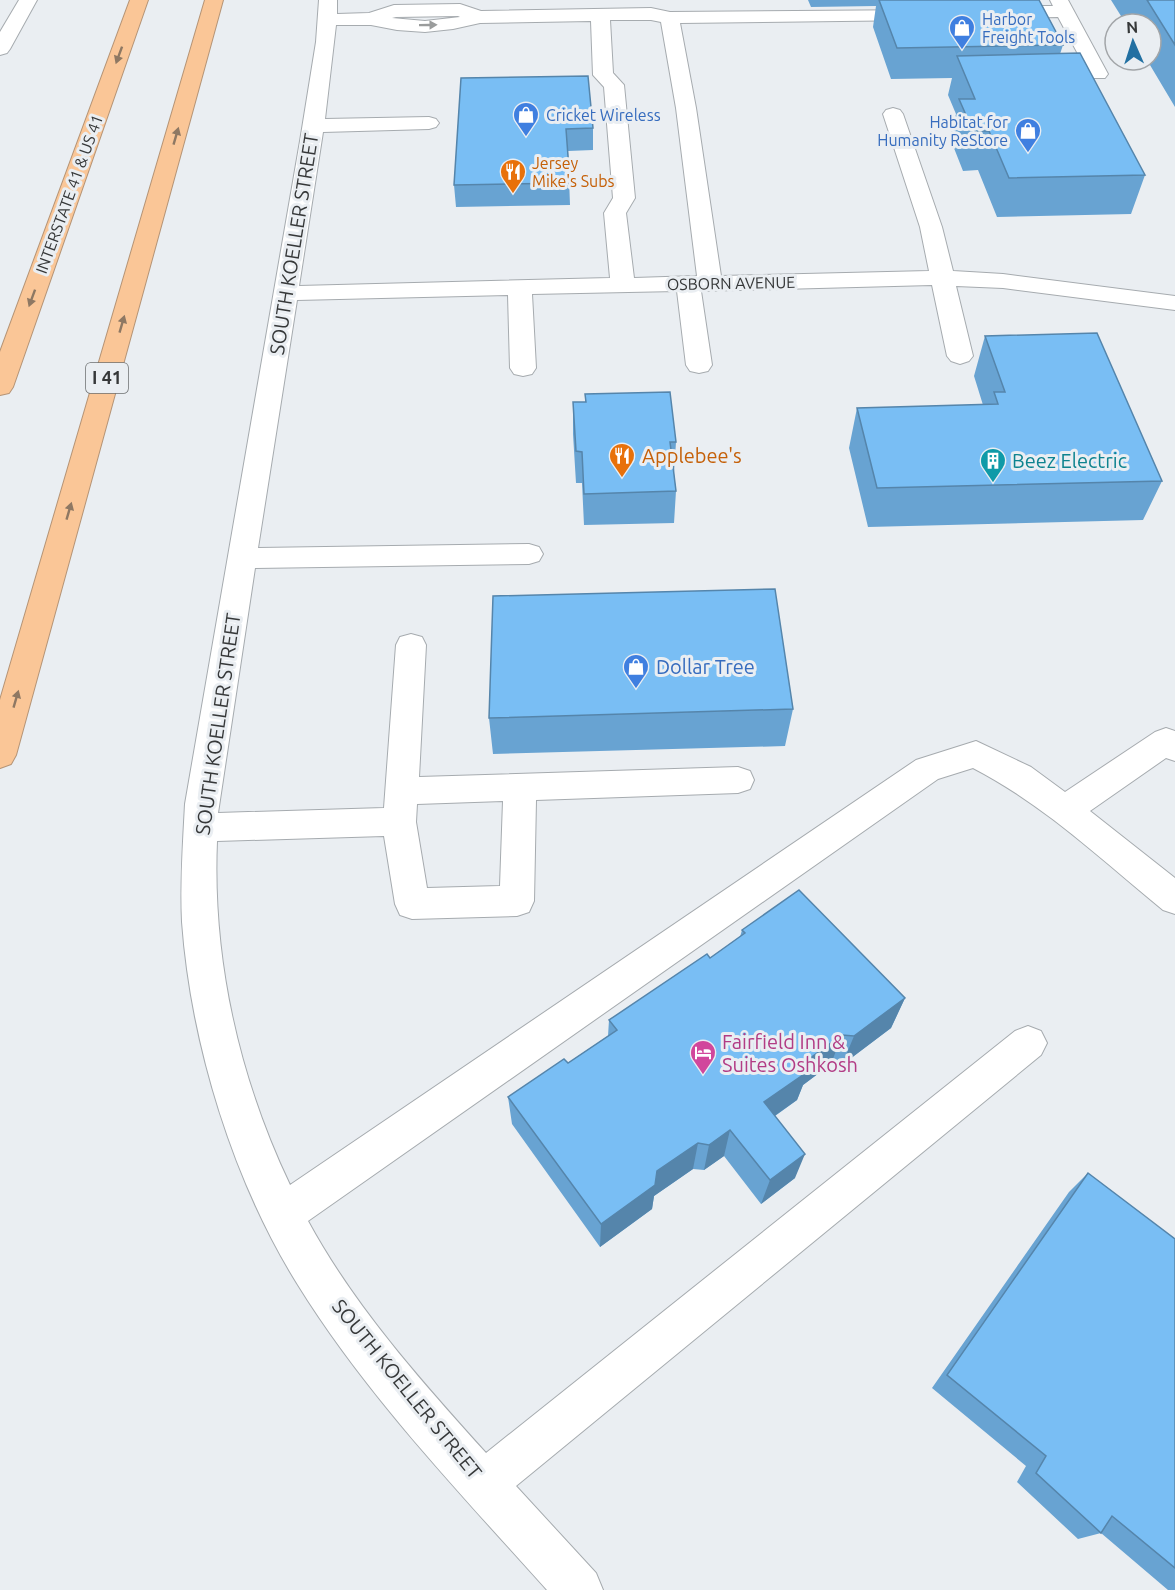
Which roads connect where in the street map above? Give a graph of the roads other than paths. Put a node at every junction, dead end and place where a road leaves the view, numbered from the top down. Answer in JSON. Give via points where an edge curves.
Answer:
{"nodes":[{"id":1,"x":28,"y":0,"type":"edge"},
{"id":2,"x":139,"y":0,"type":"edge"},
{"id":3,"x":214,"y":0,"type":"edge"},
{"id":4,"x":1062,"y":6,"type":"edge"},
{"id":5,"x":785,"y":8,"type":"edge"},
{"id":6,"x":327,"y":10,"type":"edge"},
{"id":7,"x":657,"y":11,"type":"edge"},
{"id":8,"x":934,"y":13,"type":"edge"},
{"id":9,"x":982,"y":13,"type":"edge"},
{"id":10,"x":600,"y":15,"type":"junction"},
{"id":11,"x":7,"y":23,"type":"edge"},
{"id":12,"x":0,"y":50,"type":"edge"},
{"id":13,"x":1098,"y":74,"type":"dead end"},
{"id":14,"x":893,"y":114,"type":"dead end"},
{"id":15,"x":429,"y":123,"type":"dead end"},
{"id":16,"x":313,"y":126,"type":"junction"},
{"id":17,"x":942,"y":278,"type":"junction"},
{"id":18,"x":699,"y":284,"type":"junction"},
{"id":19,"x":623,"y":285,"type":"junction"},
{"id":20,"x":520,"y":288,"type":"junction"},
{"id":21,"x":285,"y":293,"type":"junction"},
{"id":22,"x":1175,"y":303,"type":"edge"},
{"id":23,"x":960,"y":356,"type":"dead end"},
{"id":24,"x":699,"y":365,"type":"dead end"},
{"id":25,"x":523,"y":368,"type":"dead end"},
{"id":26,"x":0,"y":387,"type":"edge"},
{"id":27,"x":529,"y":554,"type":"dead end"},
{"id":28,"x":243,"y":558,"type":"junction"},
{"id":29,"x":411,"y":645,"type":"dead end"},
{"id":30,"x":1175,"y":748,"type":"edge"},
{"id":31,"x":0,"y":755,"type":"edge"},
{"id":32,"x":738,"y":780,"type":"dead end"},
{"id":33,"x":520,"y":787,"type":"junction"},
{"id":34,"x":401,"y":807,"type":"junction"},
{"id":35,"x":1065,"y":810,"type":"junction"},
{"id":36,"x":201,"y":826,"type":"junction"},
{"id":37,"x":1175,"y":900,"type":"edge"},
{"id":38,"x":1028,"y":1043,"type":"dead end"},
{"id":39,"x":284,"y":1213,"type":"junction"},
{"id":40,"x":483,"y":1484,"type":"junction"},
{"id":41,"x":579,"y":1590,"type":"edge"}],
"edges":[{"from":1,"to":11,"type":"street"},
{"from":2,"to":26,"type":"highway","name":"INTERSTATE 41 & US 41","one_way":true},
{"from":31,"to":3,"type":"highway","number":"I 41","one_way":true},
{"from":4,"to":9,"type":"street"},
{"from":4,"to":13,"type":"street"},
{"from":5,"to":7,"type":"street"},
{"from":5,"to":8,"type":"street"},
{"from":6,"to":10,"type":"street","via":[[392,26],[459,24],[479,17]]},
{"from":6,"to":16,"type":"street","name":"SOUTH KOELLER STREET"},
{"from":7,"to":10,"type":"street"},
{"from":7,"to":18,"type":"street","via":[[686,108]]},
{"from":10,"to":19,"type":"street","via":[[603,75],[614,85],[624,198],[615,213]]},
{"from":11,"to":12,"type":"street"},
{"from":14,"to":17,"type":"street","via":[[923,198]]},
{"from":15,"to":16,"type":"street"},
{"from":16,"to":21,"type":"street","name":"SOUTH KOELLER STREET"},
{"from":17,"to":18,"type":"street","name":"OSBORN AVENUE"},
{"from":17,"to":22,"type":"street","name":"OSBORN AVENUE","via":[[1003,281]]},
{"from":17,"to":23,"type":"street"},
{"from":18,"to":19,"type":"street","name":"OSBORN AVENUE"},
{"from":18,"to":24,"type":"street"},
{"from":19,"to":20,"type":"street","name":"OSBORN AVENUE"},
{"from":20,"to":21,"type":"street","name":"OSBORN AVENUE"},
{"from":20,"to":25,"type":"street"},
{"from":21,"to":28,"type":"street","name":"SOUTH KOELLER STREET"},
{"from":27,"to":28,"type":"street"},
{"from":28,"to":36,"type":"street","name":"SOUTH KOELLER STREET"},
{"from":29,"to":34,"type":"street"},
{"from":30,"to":35,"type":"street","via":[[1166,741]]},
{"from":32,"to":33,"type":"street"},
{"from":33,"to":34,"type":"street"},
{"from":33,"to":34,"type":"street","via":[[517,901],[412,904]]},
{"from":34,"to":36,"type":"street"},
{"from":35,"to":37,"type":"street"},
{"from":35,"to":39,"type":"street","via":[[1019,776],[976,754],[927,769]]},
{"from":36,"to":39,"type":"street","name":"SOUTH KOELLER STREET","via":[[200,923],[216,1024],[258,1157]]},
{"from":38,"to":40,"type":"street"},
{"from":39,"to":40,"type":"street","name":"SOUTH KOELLER STREET","via":[[304,1254],[353,1329],[441,1439]]},
{"from":40,"to":41,"type":"street","name":"SOUTH KOELLER STREET"}]}
